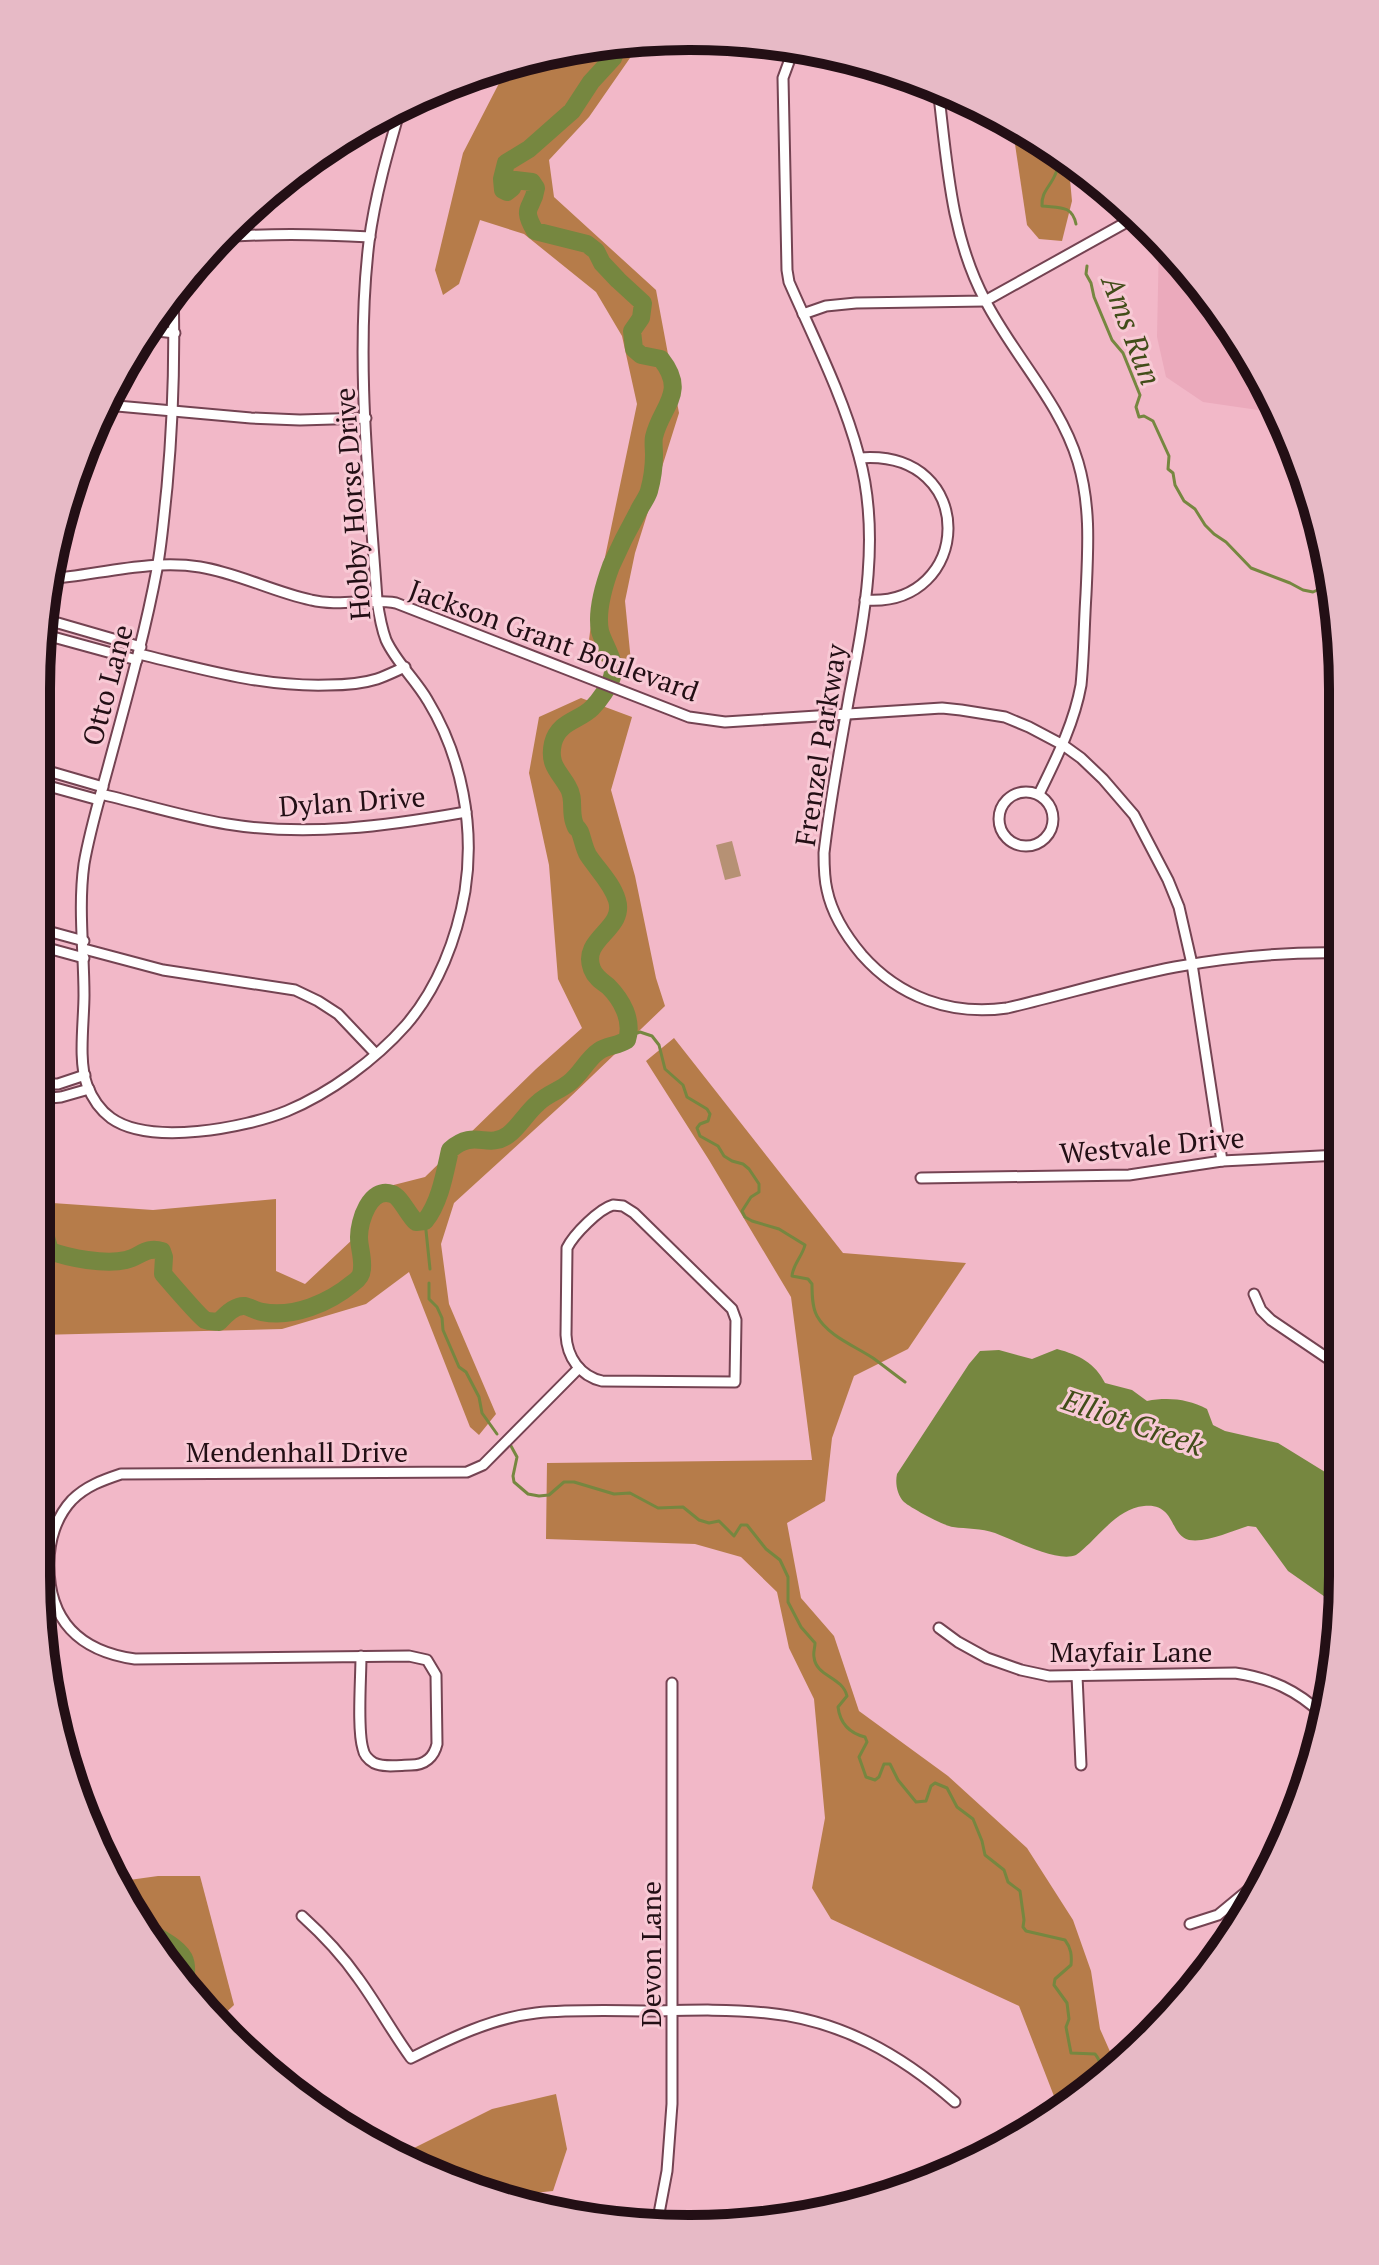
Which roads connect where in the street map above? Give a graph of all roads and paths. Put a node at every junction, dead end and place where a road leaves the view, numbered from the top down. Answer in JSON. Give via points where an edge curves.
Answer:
{"nodes":[{"id":1,"x":790,"y":58,"type":"edge"},
{"id":2,"x":940,"y":102,"type":"edge"},
{"id":3,"x":396,"y":122,"type":"edge"},
{"id":4,"x":1126,"y":222,"type":"edge"},
{"id":5,"x":239,"y":236,"type":"edge"},
{"id":6,"x":370,"y":237,"type":"junction"},
{"id":7,"x":985,"y":301,"type":"junction"},
{"id":8,"x":174,"y":311,"type":"edge"},
{"id":9,"x":803,"y":314,"type":"junction"},
{"id":10,"x":160,"y":331,"type":"edge"},
{"id":11,"x":175,"y":333,"type":"junction"},
{"id":12,"x":117,"y":406,"type":"edge"},
{"id":13,"x":174,"y":411,"type":"junction"},
{"id":14,"x":366,"y":418,"type":"junction"},
{"id":15,"x":860,"y":458,"type":"junction"},
{"id":16,"x":158,"y":566,"type":"junction"},
{"id":17,"x":60,"y":578,"type":"edge"},
{"id":18,"x":377,"y":600,"type":"junction"},
{"id":19,"x":865,"y":600,"type":"junction"},
{"id":20,"x":53,"y":624,"type":"edge"},
{"id":21,"x":52,"y":635,"type":"edge"},
{"id":22,"x":139,"y":653,"type":"junction"},
{"id":23,"x":405,"y":667,"type":"junction"},
{"id":24,"x":846,"y":714,"type":"junction"},
{"id":25,"x":1063,"y":745,"type":"junction"},
{"id":26,"x":50,"y":773,"type":"edge"},
{"id":27,"x":50,"y":785,"type":"edge"},
{"id":28,"x":101,"y":793,"type":"junction"},
{"id":29,"x":1039,"y":794,"type":"junction"},
{"id":30,"x":466,"y":812,"type":"junction"},
{"id":31,"x":50,"y":934,"type":"edge"},
{"id":32,"x":50,"y":947,"type":"edge"},
{"id":33,"x":84,"y":949,"type":"junction"},
{"id":34,"x":1329,"y":953,"type":"edge"},
{"id":35,"x":1192,"y":964,"type":"junction"},
{"id":36,"x":375,"y":1053,"type":"junction"},
{"id":37,"x":85,"y":1075,"type":"junction"},
{"id":38,"x":50,"y":1084,"type":"edge"},
{"id":39,"x":89,"y":1089,"type":"junction"},
{"id":40,"x":50,"y":1098,"type":"edge"},
{"id":41,"x":1329,"y":1156,"type":"edge"},
{"id":42,"x":1222,"y":1161,"type":"junction"},
{"id":43,"x":921,"y":1178,"type":"dead end"},
{"id":44,"x":1254,"y":1294,"type":"dead end"},
{"id":45,"x":1329,"y":1359,"type":"edge"},
{"id":46,"x":579,"y":1368,"type":"junction"},
{"id":47,"x":50,"y":1546,"type":"edge"},
{"id":48,"x":51,"y":1599,"type":"edge"},
{"id":49,"x":939,"y":1628,"type":"dead end"},
{"id":50,"x":361,"y":1656,"type":"junction"},
{"id":51,"x":1077,"y":1676,"type":"junction"},
{"id":52,"x":672,"y":1683,"type":"dead end"},
{"id":53,"x":1315,"y":1708,"type":"edge"},
{"id":54,"x":1081,"y":1765,"type":"dead end"},
{"id":55,"x":1244,"y":1894,"type":"edge"},
{"id":56,"x":302,"y":1916,"type":"dead end"},
{"id":57,"x":1190,"y":1924,"type":"dead end"},
{"id":58,"x":672,"y":2010,"type":"junction"},
{"id":59,"x":955,"y":2102,"type":"dead end"},
{"id":60,"x":659,"y":2214,"type":"edge"}],
"edges":[{"from":1,"to":9,"type":"street","name":"Frenzel Parkway","via":[[783,78],[786,261]]},
{"from":2,"to":7,"type":"street","via":[[956,221]]},
{"from":3,"to":6,"type":"street","name":"Hobby Horse Drive"},
{"from":4,"to":7,"type":"street"},
{"from":5,"to":6,"type":"street"},
{"from":6,"to":14,"type":"street","name":"Hobby Horse Drive","via":[[363,332]]},
{"from":7,"to":9,"type":"street","via":[[856,303]]},
{"from":7,"to":25,"type":"street","via":[[1059,417],[1085,490],[1089,533],[1082,669]]},
{"from":8,"to":11,"type":"street","name":"Otto Lane"},
{"from":9,"to":15,"type":"street","name":"Frenzel Parkway"},
{"from":10,"to":11,"type":"street"},
{"from":11,"to":13,"type":"street","name":"Otto Lane"},
{"from":12,"to":13,"type":"street"},
{"from":13,"to":14,"type":"street"},
{"from":13,"to":16,"type":"street","name":"Otto Lane"},
{"from":14,"to":18,"type":"street","name":"Hobby Horse Drive"},
{"from":15,"to":19,"type":"street","name":"Frenzel Parkway","via":[[870,537]]},
{"from":15,"to":19,"type":"street","via":[[897,460],[927,477],[949,522],[940,562],[923,583],[888,600]]},
{"from":16,"to":17,"type":"street","name":"Jackson Grant Boulevard"},
{"from":16,"to":18,"type":"street","name":"Jackson Grant Boulevard","via":[[224,572],[312,601]]},
{"from":16,"to":22,"type":"street","name":"Otto Lane"},
{"from":18,"to":23,"type":"street","name":"Hobby Horse Drive","via":[[388,644]]},
{"from":18,"to":24,"type":"street","name":"Jackson Grant Boulevard","via":[[689,717],[725,722]]},
{"from":19,"to":24,"type":"street","name":"Frenzel Parkway"},
{"from":20,"to":22,"type":"street"},
{"from":21,"to":22,"type":"street"},
{"from":22,"to":23,"type":"street","via":[[225,675],[312,686],[357,684]]},
{"from":22,"to":28,"type":"street","name":"Otto Lane"},
{"from":23,"to":30,"type":"street","name":"Hobby Horse Drive","via":[[447,738]]},
{"from":24,"to":25,"type":"street","name":"Jackson Grant Boulevard","via":[[975,711],[1005,717]]},
{"from":24,"to":35,"type":"street","name":"Frenzel Parkway","via":[[824,874],[849,938],[888,980],[934,1003],[988,1011]]},
{"from":25,"to":29,"type":"street"},
{"from":25,"to":35,"type":"street","name":"Jackson Grant Boulevard","via":[[1134,815],[1179,907]]},
{"from":26,"to":28,"type":"street","name":"Dylan Drive"},
{"from":27,"to":28,"type":"street","name":"Dylan Drive"},
{"from":28,"to":30,"type":"street","name":"Dylan Drive","via":[[198,818],[264,828],[377,827]]},
{"from":28,"to":33,"type":"street","name":"Otto Lane","via":[[84,867]]},
{"from":29,"to":29,"type":"street","via":[[1014,794],[1002,806],[1001,831],[1014,843],[1033,845],[1048,835],[1054,817]]},
{"from":30,"to":36,"type":"street","name":"Hobby Horse Drive","via":[[467,877],[451,946],[406,1025]]},
{"from":31,"to":33,"type":"street"},
{"from":32,"to":33,"type":"street"},
{"from":33,"to":36,"type":"street","via":[[163,970],[295,990],[338,1014]]},
{"from":33,"to":37,"type":"street","name":"Otto Lane"},
{"from":34,"to":35,"type":"street","name":"Frenzel Parkway"},
{"from":35,"to":42,"type":"street","name":"Jackson Grant Boulevard"},
{"from":36,"to":39,"type":"street","name":"Hobby Horse Drive","via":[[340,1082],[287,1111],[216,1129],[136,1130],[111,1118]]},
{"from":37,"to":38,"type":"street"},
{"from":37,"to":39,"type":"street","name":"Otto Lane"},
{"from":39,"to":40,"type":"street"},
{"from":41,"to":42,"type":"street","name":"Westvale Drive"},
{"from":42,"to":43,"type":"street","name":"Westvale Drive","via":[[1129,1175]]},
{"from":44,"to":45,"type":"street","via":[[1271,1320]]},
{"from":46,"to":46,"type":"street","via":[[566,1342],[567,1248],[603,1209],[623,1206],[732,1309],[735,1382],[607,1381]]},
{"from":46,"to":47,"type":"street","name":"Mendenhall Drive","via":[[471,1471],[121,1474],[73,1499]]},
{"from":48,"to":50,"type":"street","via":[[82,1640],[112,1656]]},
{"from":49,"to":51,"type":"street","name":"Mayfair Lane","via":[[987,1658],[1021,1670]]},
{"from":50,"to":50,"type":"street","via":[[418,1658],[432,1666],[437,1744],[424,1763],[382,1765],[365,1755]]},
{"from":51,"to":53,"type":"street","name":"Mayfair Lane","via":[[1254,1676],[1294,1691]]},
{"from":51,"to":54,"type":"street"},
{"from":52,"to":58,"type":"street","name":"Devon Lane"},
{"from":55,"to":57,"type":"street","via":[[1218,1915]]},
{"from":56,"to":58,"type":"street","via":[[351,1968],[411,2058],[470,2030],[534,2013]]},
{"from":58,"to":59,"type":"street","via":[[766,2013],[831,2027],[910,2065]]},
{"from":58,"to":60,"type":"street","name":"Devon Lane","via":[[670,2145]]}]}
